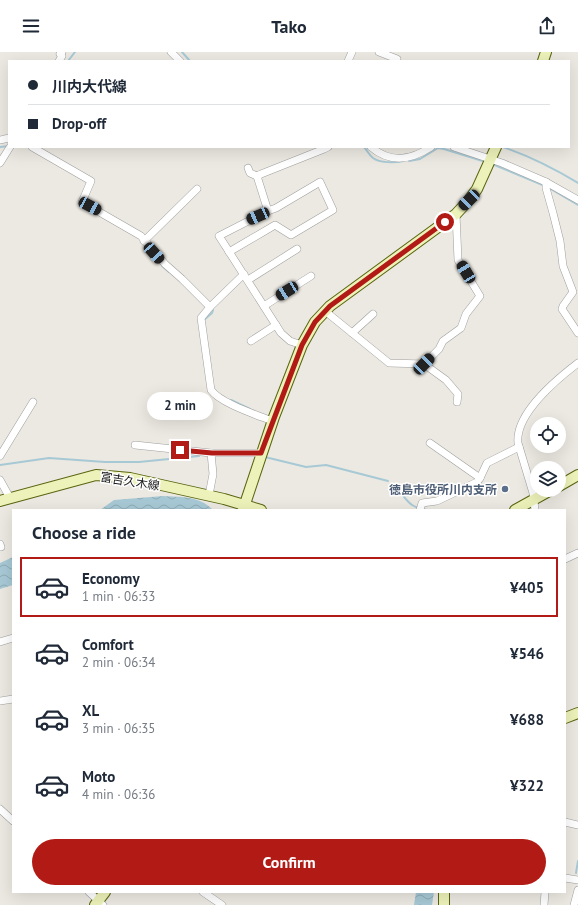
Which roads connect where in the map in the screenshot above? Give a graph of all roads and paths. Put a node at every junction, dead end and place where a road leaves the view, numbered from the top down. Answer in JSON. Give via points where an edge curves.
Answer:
{"nodes":[{"id":1,"x":171,"y":52,"type":"edge"},
{"id":2,"x":380,"y":52,"type":"edge"},
{"id":3,"x":180,"y":57,"type":"edge"},
{"id":4,"x":397,"y":59,"type":"dead end"},
{"id":5,"x":9,"y":148,"type":"edge"},
{"id":6,"x":34,"y":148,"type":"edge"},
{"id":7,"x":327,"y":148,"type":"edge"},
{"id":8,"x":372,"y":148,"type":"edge"},
{"id":9,"x":430,"y":148,"type":"edge"},
{"id":10,"x":456,"y":148,"type":"edge"},
{"id":11,"x":496,"y":148,"type":"edge"},
{"id":12,"x":489,"y":162,"type":"junction"},
{"id":13,"x":0,"y":163,"type":"edge"},
{"id":14,"x":248,"y":168,"type":"dead end"},
{"id":15,"x":257,"y":176,"type":"junction"},
{"id":16,"x":546,"y":185,"type":"junction"},
{"id":17,"x":197,"y":189,"type":"dead end"},
{"id":18,"x":578,"y":200,"type":"edge"},
{"id":19,"x":268,"y":212,"type":"junction"},
{"id":20,"x":456,"y":214,"type":"junction"},
{"id":21,"x":275,"y":225,"type":"junction"},
{"id":22,"x":144,"y":241,"type":"junction"},
{"id":23,"x":297,"y":249,"type":"dead end"},
{"id":24,"x":229,"y":252,"type":"junction"},
{"id":25,"x":311,"y":276,"type":"dead end"},
{"id":26,"x":246,"y":277,"type":"junction"},
{"id":27,"x":264,"y":306,"type":"junction"},
{"id":28,"x":210,"y":307,"type":"junction"},
{"id":29,"x":325,"y":311,"type":"junction"},
{"id":30,"x":373,"y":314,"type":"dead end"},
{"id":31,"x":276,"y":325,"type":"junction"},
{"id":32,"x":352,"y":333,"type":"junction"},
{"id":33,"x":578,"y":333,"type":"edge"},
{"id":34,"x":251,"y":341,"type":"dead end"},
{"id":35,"x":302,"y":345,"type":"junction"},
{"id":36,"x":578,"y":363,"type":"edge"},
{"id":37,"x":424,"y":364,"type":"junction"},
{"id":38,"x":33,"y":402,"type":"dead end"},
{"id":39,"x":457,"y":402,"type":"dead end"},
{"id":40,"x":272,"y":421,"type":"junction"},
{"id":41,"x":430,"y":443,"type":"dead end"},
{"id":42,"x":135,"y":445,"type":"dead end"},
{"id":43,"x":519,"y":448,"type":"junction"},
{"id":44,"x":210,"y":453,"type":"junction"},
{"id":45,"x":261,"y":453,"type":"junction"},
{"id":46,"x":0,"y":456,"type":"edge"},
{"id":47,"x":578,"y":475,"type":"edge"},
{"id":48,"x":480,"y":478,"type":"junction"},
{"id":49,"x":0,"y":480,"type":"edge"},
{"id":50,"x":566,"y":482,"type":"edge"},
{"id":51,"x":209,"y":495,"type":"junction"},
{"id":52,"x":543,"y":497,"type":"edge"},
{"id":53,"x":10,"y":498,"type":"junction"},
{"id":54,"x":0,"y":500,"type":"edge"},
{"id":55,"x":534,"y":505,"type":"edge"},
{"id":56,"x":243,"y":507,"type":"edge"},
{"id":57,"x":255,"y":509,"type":"edge"},
{"id":58,"x":420,"y":509,"type":"edge"},
{"id":59,"x":519,"y":509,"type":"edge"},
{"id":60,"x":578,"y":553,"type":"edge"},
{"id":61,"x":566,"y":559,"type":"edge"},
{"id":62,"x":12,"y":638,"type":"edge"},
{"id":63,"x":0,"y":642,"type":"edge"},
{"id":64,"x":12,"y":699,"type":"edge"},
{"id":65,"x":0,"y":700,"type":"edge"},
{"id":66,"x":578,"y":713,"type":"edge"},
{"id":67,"x":566,"y":718,"type":"edge"},
{"id":68,"x":0,"y":809,"type":"edge"},
{"id":69,"x":12,"y":820,"type":"edge"},
{"id":70,"x":566,"y":822,"type":"edge"},
{"id":71,"x":578,"y":825,"type":"edge"},
{"id":72,"x":566,"y":878,"type":"edge"},
{"id":73,"x":578,"y":880,"type":"edge"},
{"id":74,"x":578,"y":890,"type":"edge"},
{"id":75,"x":90,"y":893,"type":"edge"},
{"id":76,"x":104,"y":893,"type":"edge"},
{"id":77,"x":204,"y":893,"type":"edge"},
{"id":78,"x":444,"y":893,"type":"edge"},
{"id":79,"x":545,"y":893,"type":"edge"},
{"id":80,"x":99,"y":904,"type":"edge"},
{"id":81,"x":222,"y":905,"type":"edge"},
{"id":82,"x":444,"y":905,"type":"edge"},
{"id":83,"x":544,"y":905,"type":"edge"},
{"id":84,"x":574,"y":905,"type":"edge"}],
"edges":[{"from":1,"to":3,"type":"street"},
{"from":2,"to":4,"type":"street"},
{"from":5,"to":13,"type":"street"},
{"from":6,"to":22,"type":"street","via":[[91,181],[82,202],[138,234]]},
{"from":7,"to":15,"type":"street"},
{"from":8,"to":9,"type":"street","via":[[383,156],[401,158],[419,155]]},
{"from":10,"to":12,"type":"street"},
{"from":11,"to":12,"type":"main road"},
{"from":12,"to":16,"type":"street"},
{"from":12,"to":20,"type":"main road","via":[[477,190]]},
{"from":14,"to":15,"type":"street","via":[[250,173]]},
{"from":15,"to":19,"type":"street"},
{"from":16,"to":18,"type":"street"},
{"from":16,"to":33,"type":"street","via":[[560,241],[562,266],[573,292],[562,309]]},
{"from":17,"to":22,"type":"street"},
{"from":19,"to":21,"type":"street"},
{"from":19,"to":21,"type":"street","via":[[320,182],[333,210],[291,235]]},
{"from":19,"to":24,"type":"street","via":[[219,236]]},
{"from":20,"to":29,"type":"main road"},
{"from":20,"to":37,"type":"street","via":[[458,260],[480,296],[466,314],[461,328],[443,341],[439,349]]},
{"from":21,"to":24,"type":"street"},
{"from":22,"to":28,"type":"street"},
{"from":23,"to":26,"type":"street"},
{"from":24,"to":26,"type":"street"},
{"from":25,"to":27,"type":"street"},
{"from":26,"to":27,"type":"street"},
{"from":26,"to":28,"type":"street"},
{"from":27,"to":31,"type":"street"},
{"from":28,"to":40,"type":"street","via":[[201,318],[211,390],[224,400]]},
{"from":29,"to":32,"type":"street"},
{"from":29,"to":35,"type":"main road","via":[[315,322]]},
{"from":30,"to":32,"type":"street"},
{"from":31,"to":34,"type":"street"},
{"from":31,"to":35,"type":"street","via":[[290,341]]},
{"from":32,"to":37,"type":"street","via":[[389,363]]},
{"from":35,"to":40,"type":"main road"},
{"from":36,"to":43,"type":"street","via":[[550,386],[527,414],[518,434]]},
{"from":37,"to":39,"type":"street","via":[[446,380],[458,394]]},
{"from":38,"to":46,"type":"street"},
{"from":40,"to":45,"type":"main road"},
{"from":41,"to":48,"type":"street"},
{"from":42,"to":44,"type":"street"},
{"from":43,"to":48,"type":"street","via":[[487,463]]},
{"from":43,"to":55,"type":"street","via":[[533,493]]},
{"from":44,"to":45,"type":"street"},
{"from":44,"to":51,"type":"street","via":[[213,474]]},
{"from":45,"to":56,"type":"main road"},
{"from":47,"to":50,"type":"main road"},
{"from":48,"to":58,"type":"street","via":[[477,482],[437,501],[422,504]]},
{"from":49,"to":53,"type":"street"},
{"from":51,"to":53,"type":"main road","name":"富吉久木線","via":[[130,478],[96,475]]},
{"from":51,"to":56,"type":"main road","name":"富吉久木線"},
{"from":52,"to":55,"type":"main road"},
{"from":53,"to":54,"type":"main road","name":"富吉久木線"},
{"from":55,"to":59,"type":"main road"},
{"from":56,"to":57,"type":"main road","name":"富吉久木線"},
{"from":60,"to":61,"type":"street"},
{"from":62,"to":63,"type":"street"},
{"from":64,"to":65,"type":"street"},
{"from":66,"to":67,"type":"main road"},
{"from":68,"to":69,"type":"street"},
{"from":70,"to":71,"type":"street"},
{"from":72,"to":73,"type":"street"},
{"from":74,"to":84,"type":"street"},
{"from":75,"to":80,"type":"street"},
{"from":76,"to":80,"type":"main road"},
{"from":77,"to":81,"type":"street"},
{"from":78,"to":82,"type":"main road"},
{"from":79,"to":83,"type":"street"}]}
